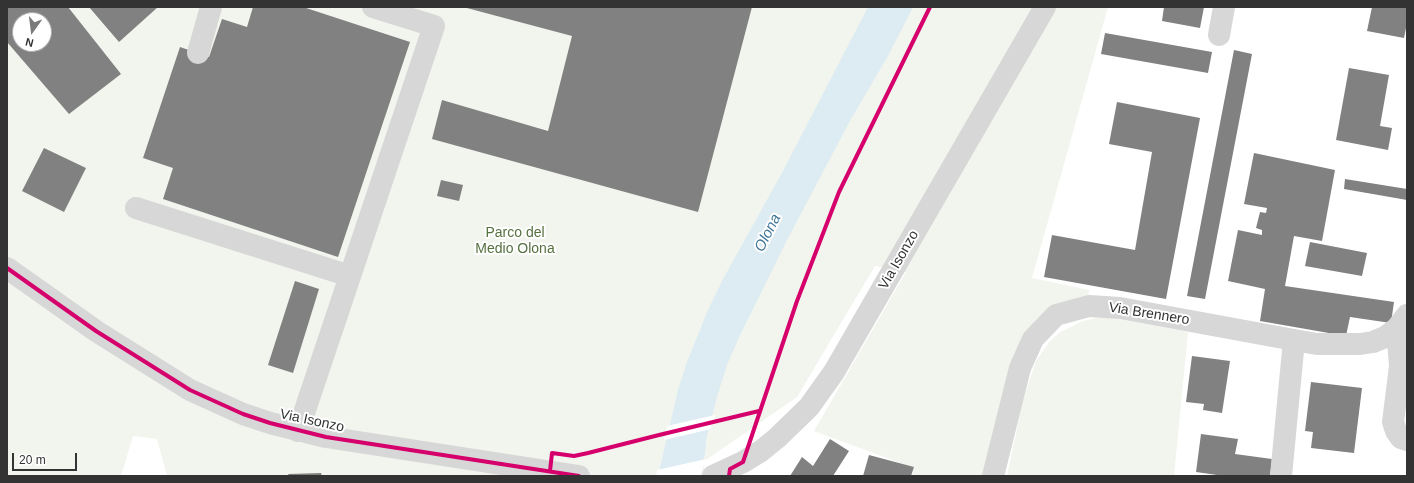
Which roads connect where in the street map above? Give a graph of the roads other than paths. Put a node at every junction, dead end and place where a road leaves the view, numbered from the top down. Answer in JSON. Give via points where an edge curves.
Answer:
{"nodes":[{"id":1,"x":211,"y":7,"type":"edge"},
{"id":2,"x":373,"y":7,"type":"edge"},
{"id":3,"x":1045,"y":7,"type":"edge"},
{"id":4,"x":1224,"y":7,"type":"edge"},
{"id":5,"x":1219,"y":35,"type":"dead end"},
{"id":6,"x":198,"y":53,"type":"dead end"},
{"id":7,"x":136,"y":208,"type":"dead end"},
{"id":8,"x":7,"y":268,"type":"edge"},
{"id":9,"x":350,"y":276,"type":"junction"},
{"id":10,"x":1402,"y":322,"type":"edge"},
{"id":11,"x":1294,"y":340,"type":"junction"},
{"id":12,"x":298,"y":431,"type":"junction"},
{"id":13,"x":1407,"y":440,"type":"edge"},
{"id":14,"x":724,"y":473,"type":"edge"},
{"id":15,"x":579,"y":476,"type":"edge"},
{"id":16,"x":994,"y":476,"type":"edge"},
{"id":17,"x":1281,"y":476,"type":"edge"}],
"edges":[{"from":1,"to":6,"type":"street"},
{"from":2,"to":9,"type":"street","via":[[434,26]]},
{"from":3,"to":14,"type":"street","name":"Via Isonzo","via":[[834,372],[809,407],[793,424],[761,451]]},
{"from":4,"to":5,"type":"street"},
{"from":7,"to":9,"type":"street"},
{"from":8,"to":12,"type":"street","name":"Via Isonzo","via":[[96,330],[190,390],[243,414]]},
{"from":9,"to":12,"type":"street"},
{"from":10,"to":11,"type":"street","name":"Via Brennero","via":[[1385,337],[1373,342],[1317,344]]},
{"from":10,"to":13,"type":"street","via":[[1393,422],[1401,438]]},
{"from":11,"to":16,"type":"street","name":"Via Brennero","via":[[1120,308],[1089,306],[1056,315],[1033,339],[1020,368]]},
{"from":11,"to":17,"type":"street"},
{"from":12,"to":15,"type":"street","name":"Via Isonzo"}]}
